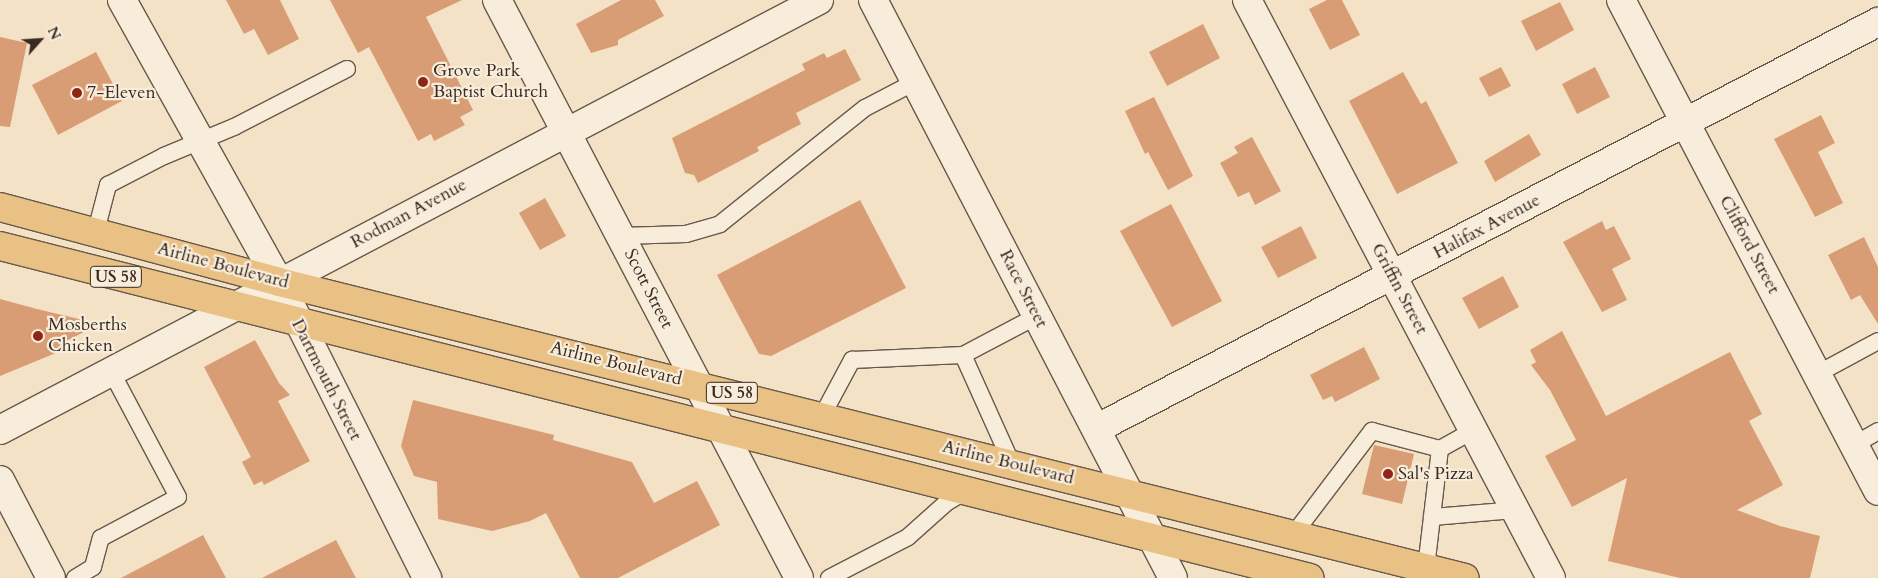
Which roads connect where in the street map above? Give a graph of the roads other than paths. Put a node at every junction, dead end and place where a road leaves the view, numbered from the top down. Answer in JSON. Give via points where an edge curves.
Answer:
{"nodes":[{"id":1,"x":122,"y":0,"type":"edge"},
{"id":2,"x":497,"y":0,"type":"edge"},
{"id":3,"x":819,"y":0,"type":"edge"},
{"id":4,"x":873,"y":0,"type":"edge"},
{"id":5,"x":1247,"y":0,"type":"edge"},
{"id":6,"x":1621,"y":0,"type":"edge"},
{"id":7,"x":1878,"y":22,"type":"edge"},
{"id":8,"x":347,"y":69,"type":"dead end"},
{"id":9,"x":915,"y":82,"type":"junction"},
{"id":10,"x":1685,"y":123,"type":"junction"},
{"id":11,"x":566,"y":132,"type":"junction"},
{"id":12,"x":202,"y":140,"type":"junction"},
{"id":13,"x":0,"y":207,"type":"edge"},
{"id":14,"x":96,"y":231,"type":"junction"},
{"id":15,"x":621,"y":236,"type":"junction"},
{"id":16,"x":0,"y":246,"type":"edge"},
{"id":17,"x":1392,"y":277,"type":"junction"},
{"id":18,"x":279,"y":282,"type":"junction"},
{"id":19,"x":232,"y":308,"type":"junction"},
{"id":20,"x":1037,"y":316,"type":"junction"},
{"id":21,"x":297,"y":323,"type":"junction"},
{"id":22,"x":1878,"y":341,"type":"edge"},
{"id":23,"x":962,"y":355,"type":"junction"},
{"id":24,"x":111,"y":371,"type":"junction"},
{"id":25,"x":1817,"y":374,"type":"junction"},
{"id":26,"x":697,"y":384,"type":"junction"},
{"id":27,"x":822,"y":416,"type":"junction"},
{"id":28,"x":720,"y":429,"type":"junction"},
{"id":29,"x":1096,"y":429,"type":"junction"},
{"id":30,"x":0,"y":430,"type":"edge"},
{"id":31,"x":1473,"y":431,"type":"junction"},
{"id":32,"x":1878,"y":431,"type":"edge"},
{"id":33,"x":1854,"y":445,"type":"junction"},
{"id":34,"x":1440,"y":449,"type":"junction"},
{"id":35,"x":1012,"y":464,"type":"junction"},
{"id":36,"x":0,"y":480,"type":"edge"},
{"id":37,"x":966,"y":491,"type":"junction"},
{"id":38,"x":1878,"y":491,"type":"edge"},
{"id":39,"x":1129,"y":494,"type":"junction"},
{"id":40,"x":1515,"y":510,"type":"junction"},
{"id":41,"x":1432,"y":516,"type":"junction"},
{"id":42,"x":1293,"y":535,"type":"junction"},
{"id":43,"x":1152,"y":538,"type":"junction"},
{"id":44,"x":1426,"y":568,"type":"junction"},
{"id":45,"x":51,"y":578,"type":"edge"},
{"id":46,"x":74,"y":578,"type":"edge"},
{"id":47,"x":427,"y":578,"type":"edge"},
{"id":48,"x":799,"y":578,"type":"edge"},
{"id":49,"x":829,"y":578,"type":"edge"},
{"id":50,"x":1172,"y":578,"type":"edge"},
{"id":51,"x":1310,"y":578,"type":"edge"},
{"id":52,"x":1465,"y":578,"type":"edge"},
{"id":53,"x":1551,"y":578,"type":"edge"}],
"edges":[{"from":1,"to":12,"type":"street","name":"Dartmouth Street"},
{"from":2,"to":11,"type":"street","name":"Scott Street"},
{"from":3,"to":11,"type":"street","name":"Rodman Avenue"},
{"from":4,"to":9,"type":"street","name":"Race Street"},
{"from":5,"to":17,"type":"street","name":"Griffin Street"},
{"from":6,"to":10,"type":"street","name":"Clifford Street"},
{"from":7,"to":10,"type":"street","name":"Halifax Avenue"},
{"from":8,"to":12,"type":"lane","via":[[234,128]]},
{"from":9,"to":15,"type":"lane","via":[[865,108],[720,224],[686,234]]},
{"from":9,"to":20,"type":"street","name":"Race Street"},
{"from":10,"to":17,"type":"street","name":"Halifax Avenue"},
{"from":10,"to":25,"type":"street","name":"Clifford Street"},
{"from":11,"to":15,"type":"street","name":"Scott Street"},
{"from":11,"to":18,"type":"street","name":"Rodman Avenue"},
{"from":12,"to":14,"type":"lane","via":[[108,185]]},
{"from":12,"to":18,"type":"street","name":"Dartmouth Street"},
{"from":13,"to":14,"type":"main road","name":"Airline Boulevard","number":"US 58"},
{"from":14,"to":18,"type":"main road","name":"Airline Boulevard","number":"US 58"},
{"from":15,"to":26,"type":"street","name":"Scott Street"},
{"from":16,"to":19,"type":"main road","name":"Airline Boulevard","number":"US 58"},
{"from":17,"to":29,"type":"street","name":"Halifax Avenue"},
{"from":17,"to":31,"type":"street","name":"Griffin Street"},
{"from":18,"to":19,"type":"street","name":"Rodman Avenue"},
{"from":18,"to":21,"type":"street","name":"Dartmouth Street"},
{"from":18,"to":26,"type":"main road","name":"Airline Boulevard","number":"US 58"},
{"from":19,"to":21,"type":"main road","name":"Airline Boulevard","number":"US 58"},
{"from":19,"to":24,"type":"street","name":"Rodman Avenue"},
{"from":20,"to":23,"type":"lane"},
{"from":20,"to":29,"type":"street","name":"Race Street"},
{"from":21,"to":28,"type":"main road","name":"Airline Boulevard","number":"US 58"},
{"from":21,"to":47,"type":"street","name":"Dartmouth Street"},
{"from":22,"to":25,"type":"lane"},
{"from":23,"to":27,"type":"lane","via":[[852,360]]},
{"from":23,"to":35,"type":"lane"},
{"from":24,"to":30,"type":"street","name":"Rodman Avenue"},
{"from":24,"to":46,"type":"lane","via":[[178,497],[101,538],[93,567]]},
{"from":25,"to":33,"type":"street","name":"Clifford Street"},
{"from":26,"to":27,"type":"main road","name":"Airline Boulevard","number":"US 58"},
{"from":26,"to":28,"type":"street","name":"Scott Street"},
{"from":27,"to":35,"type":"main road","name":"Airline Boulevard","number":"US 58"},
{"from":28,"to":37,"type":"main road","name":"Airline Boulevard","number":"US 58"},
{"from":28,"to":48,"type":"street","name":"Scott Street"},
{"from":29,"to":39,"type":"street","name":"Race Street"},
{"from":31,"to":34,"type":"lane"},
{"from":31,"to":40,"type":"street","name":"Griffin Street"},
{"from":32,"to":33,"type":"lane"},
{"from":33,"to":38,"type":"street","name":"Clifford Street"},
{"from":34,"to":41,"type":"lane"},
{"from":34,"to":42,"type":"lane","via":[[1372,431]]},
{"from":35,"to":39,"type":"main road","name":"Airline Boulevard","number":"US 58"},
{"from":36,"to":45,"type":"street"},
{"from":37,"to":43,"type":"main road","name":"Airline Boulevard","number":"US 58"},
{"from":37,"to":49,"type":"lane","via":[[946,503],[908,537]]},
{"from":39,"to":42,"type":"main road","name":"Airline Boulevard","number":"US 58"},
{"from":39,"to":43,"type":"street","name":"Race Street"},
{"from":40,"to":41,"type":"lane"},
{"from":40,"to":53,"type":"street","name":"Griffin Street"},
{"from":41,"to":44,"type":"lane"},
{"from":42,"to":44,"type":"main road","name":"Airline Boulevard","number":"US 58"},
{"from":43,"to":50,"type":"street","name":"Race Street"},
{"from":43,"to":51,"type":"main road","name":"Airline Boulevard","number":"US 58"},
{"from":44,"to":52,"type":"main road","name":"Airline Boulevard","number":"US 58"}]}
